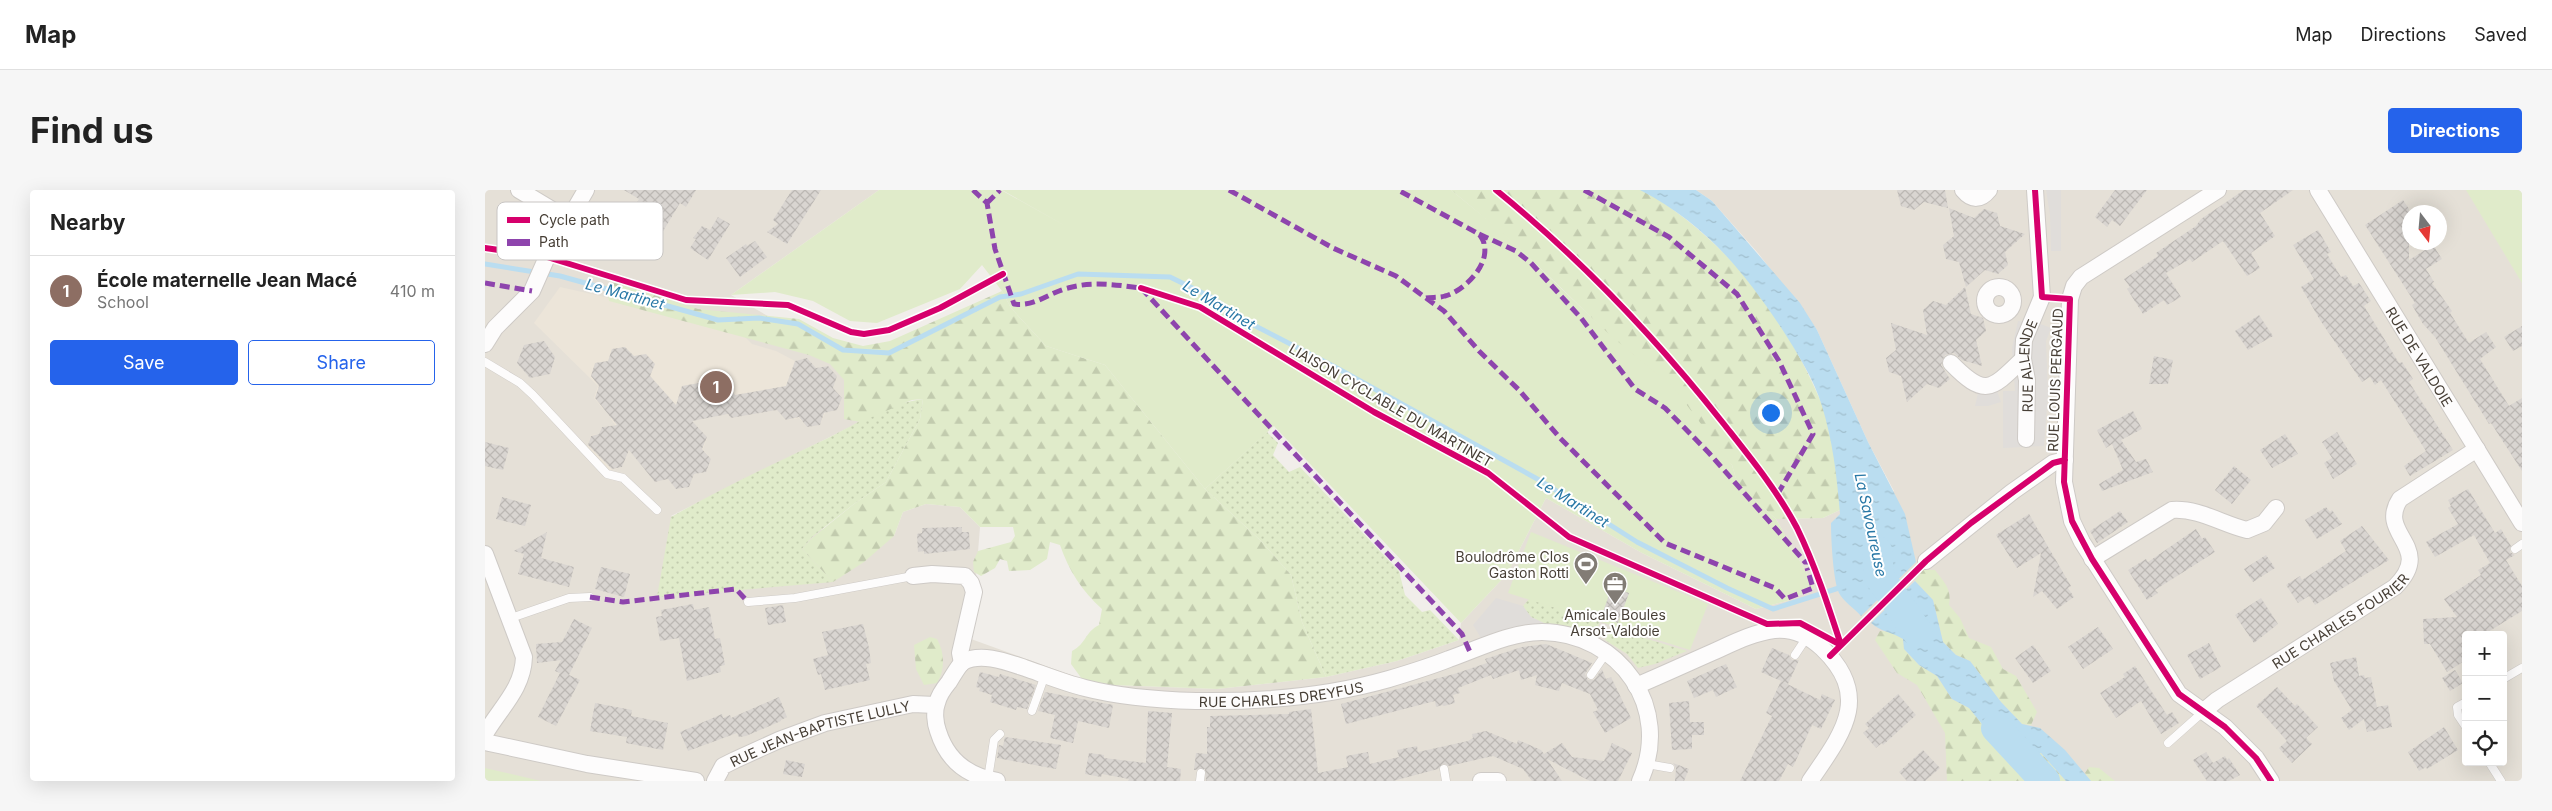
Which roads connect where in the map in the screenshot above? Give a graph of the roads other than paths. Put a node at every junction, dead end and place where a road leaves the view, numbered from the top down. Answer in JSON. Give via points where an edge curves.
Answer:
{"nodes":[{"id":1,"x":519,"y":190,"type":"edge"},
{"id":2,"x":586,"y":190,"type":"edge"},
{"id":3,"x":1963,"y":190,"type":"edge"},
{"id":4,"x":1989,"y":190,"type":"edge"},
{"id":5,"x":2035,"y":190,"type":"edge"},
{"id":6,"x":2218,"y":190,"type":"edge"},
{"id":7,"x":2318,"y":190,"type":"edge"},
{"id":8,"x":539,"y":202,"type":"edge"},
{"id":9,"x":579,"y":202,"type":"edge"},
{"id":10,"x":546,"y":260,"type":"edge"},
{"id":11,"x":2071,"y":299,"type":"junction"},
{"id":12,"x":2014,"y":302,"type":"dead end"},
{"id":13,"x":2039,"y":303,"type":"junction"},
{"id":14,"x":485,"y":344,"type":"edge"},
{"id":15,"x":2023,"y":359,"type":"junction"},
{"id":16,"x":485,"y":362,"type":"edge"},
{"id":17,"x":1951,"y":364,"type":"dead end"},
{"id":18,"x":2025,"y":439,"type":"dead end"},
{"id":19,"x":2477,"y":449,"type":"junction"},
{"id":20,"x":2065,"y":460,"type":"junction"},
{"id":21,"x":2276,"y":508,"type":"dead end"},
{"id":22,"x":657,"y":510,"type":"dead end"},
{"id":23,"x":2522,"y":523,"type":"edge"},
{"id":24,"x":485,"y":554,"type":"edge"},
{"id":25,"x":2092,"y":559,"type":"junction"},
{"id":26,"x":1926,"y":561,"type":"dead end"},
{"id":27,"x":913,"y":576,"type":"joint"},
{"id":28,"x":590,"y":597,"type":"dead end"},
{"id":29,"x":748,"y":602,"type":"dead end"},
{"id":30,"x":511,"y":618,"type":"junction"},
{"id":31,"x":1807,"y":637,"type":"junction"},
{"id":32,"x":1607,"y":652,"type":"junction"},
{"id":33,"x":1795,"y":655,"type":"dead end"},
{"id":34,"x":962,"y":663,"type":"junction"},
{"id":35,"x":2522,"y":668,"type":"edge"},
{"id":36,"x":1045,"y":675,"type":"junction"},
{"id":37,"x":1591,"y":675,"type":"dead end"},
{"id":38,"x":2507,"y":677,"type":"edge"},
{"id":39,"x":1637,"y":686,"type":"junction"},
{"id":40,"x":2462,"y":704,"type":"edge"},
{"id":41,"x":935,"y":705,"type":"junction"},
{"id":42,"x":2205,"y":710,"type":"junction"},
{"id":43,"x":1032,"y":711,"type":"dead end"},
{"id":44,"x":2462,"y":721,"type":"edge"},
{"id":45,"x":485,"y":734,"type":"edge"},
{"id":46,"x":1000,"y":734,"type":"dead end"},
{"id":47,"x":485,"y":742,"type":"edge"},
{"id":48,"x":2168,"y":743,"type":"dead end"},
{"id":49,"x":1647,"y":764,"type":"junction"},
{"id":50,"x":2492,"y":766,"type":"edge"},
{"id":51,"x":1670,"y":768,"type":"dead end"},
{"id":52,"x":1444,"y":769,"type":"dead end"},
{"id":53,"x":986,"y":780,"type":"edge"},
{"id":54,"x":696,"y":781,"type":"edge"},
{"id":55,"x":715,"y":781,"type":"edge"},
{"id":56,"x":1446,"y":781,"type":"edge"},
{"id":57,"x":1481,"y":781,"type":"edge"},
{"id":58,"x":1498,"y":781,"type":"edge"},
{"id":59,"x":1640,"y":781,"type":"edge"},
{"id":60,"x":1810,"y":781,"type":"edge"},
{"id":61,"x":2271,"y":781,"type":"edge"},
{"id":62,"x":2501,"y":781,"type":"edge"}],
"edges":[{"from":1,"to":8,"type":"street"},
{"from":2,"to":9,"type":"street"},
{"from":3,"to":4,"type":"street","via":[[1975,199],[1982,198]]},
{"from":5,"to":13,"type":"street"},
{"from":6,"to":11,"type":"street","name":"RUE LOUIS PERGAUD","via":[[2081,277],[2074,286]]},
{"from":7,"to":19,"type":"street","name":"RUE DE VALDOIE"},
{"from":10,"to":14,"type":"street","via":[[531,291],[495,328]]},
{"from":11,"to":13,"type":"street"},
{"from":11,"to":20,"type":"street","name":"RUE LOUIS PERGAUD"},
{"from":12,"to":13,"type":"street"},
{"from":13,"to":15,"type":"street","name":"RUE ALLENDE","via":[[2024,340]]},
{"from":15,"to":17,"type":"street","via":[[1999,381],[1988,386],[1971,383]]},
{"from":15,"to":18,"type":"street","name":"RUE ALLENDE","via":[[2027,380]]},
{"from":16,"to":22,"type":"lane","via":[[520,382],[607,474],[623,478]]},
{"from":19,"to":23,"type":"street","name":"RUE DE VALDOIE"},
{"from":19,"to":42,"type":"street","name":"RUE CHARLES FOURIER","via":[[2400,499],[2394,508],[2392,517],[2408,546],[2409,560],[2407,572],[2395,587]]},
{"from":20,"to":25,"type":"street","name":"RUE LOUIS PERGAUD","via":[[2066,497],[2072,521]]},
{"from":20,"to":26,"type":"street","via":[[2053,463],[2012,492]]},
{"from":21,"to":25,"type":"street","via":[[2265,523],[2247,530],[2216,518],[2182,509],[2172,510]]},
{"from":24,"to":30,"type":"street"},
{"from":25,"to":42,"type":"street","name":"RUE LOUIS PERGAUD","via":[[2179,694]]},
{"from":27,"to":29,"type":"lane","via":[[795,598]]},
{"from":27,"to":34,"type":"street","via":[[965,576],[971,582],[974,592],[960,653]]},
{"from":28,"to":30,"type":"lane","via":[[569,598]]},
{"from":30,"to":45,"type":"street","via":[[522,647],[524,672],[512,698]]},
{"from":31,"to":33,"type":"lane"},
{"from":31,"to":39,"type":"street","via":[[1786,630],[1755,634]]},
{"from":31,"to":60,"type":"street","via":[[1842,671],[1851,705],[1842,733]]},
{"from":32,"to":36,"type":"street","name":"RUE CHARLES DREYFUS","via":[[1567,634],[1533,632],[1364,685],[1262,701],[1148,698],[1086,689]]},
{"from":32,"to":37,"type":"lane"},
{"from":32,"to":39,"type":"street","name":"RUE CHARLES DREYFUS","via":[[1621,664]]},
{"from":34,"to":36,"type":"street","name":"RUE CHARLES DREYFUS","via":[[988,658]]},
{"from":34,"to":41,"type":"street"},
{"from":35,"to":38,"type":"lane"},
{"from":36,"to":43,"type":"lane"},
{"from":39,"to":49,"type":"street","name":"RUE CHARLES DREYFUS","via":[[1651,725],[1652,740]]},
{"from":40,"to":44,"type":"lane","via":[[2457,707]]},
{"from":41,"to":53,"type":"street","via":[[935,724],[945,748],[959,765]]},
{"from":41,"to":55,"type":"street","name":"RUE JEAN-BAPTISTE LULLY","via":[[913,704],[825,723],[723,766]]},
{"from":42,"to":48,"type":"lane"},
{"from":42,"to":61,"type":"street","name":"RUE LOUIS PERGAUD","via":[[2256,758]]},
{"from":46,"to":53,"type":"lane","via":[[994,740]]},
{"from":47,"to":54,"type":"street","via":[[587,764]]},
{"from":49,"to":51,"type":"lane"},
{"from":49,"to":59,"type":"street","name":"RUE CHARLES DREYFUS"},
{"from":50,"to":62,"type":"lane"},
{"from":52,"to":56,"type":"lane"},
{"from":57,"to":58,"type":"street"}]}
